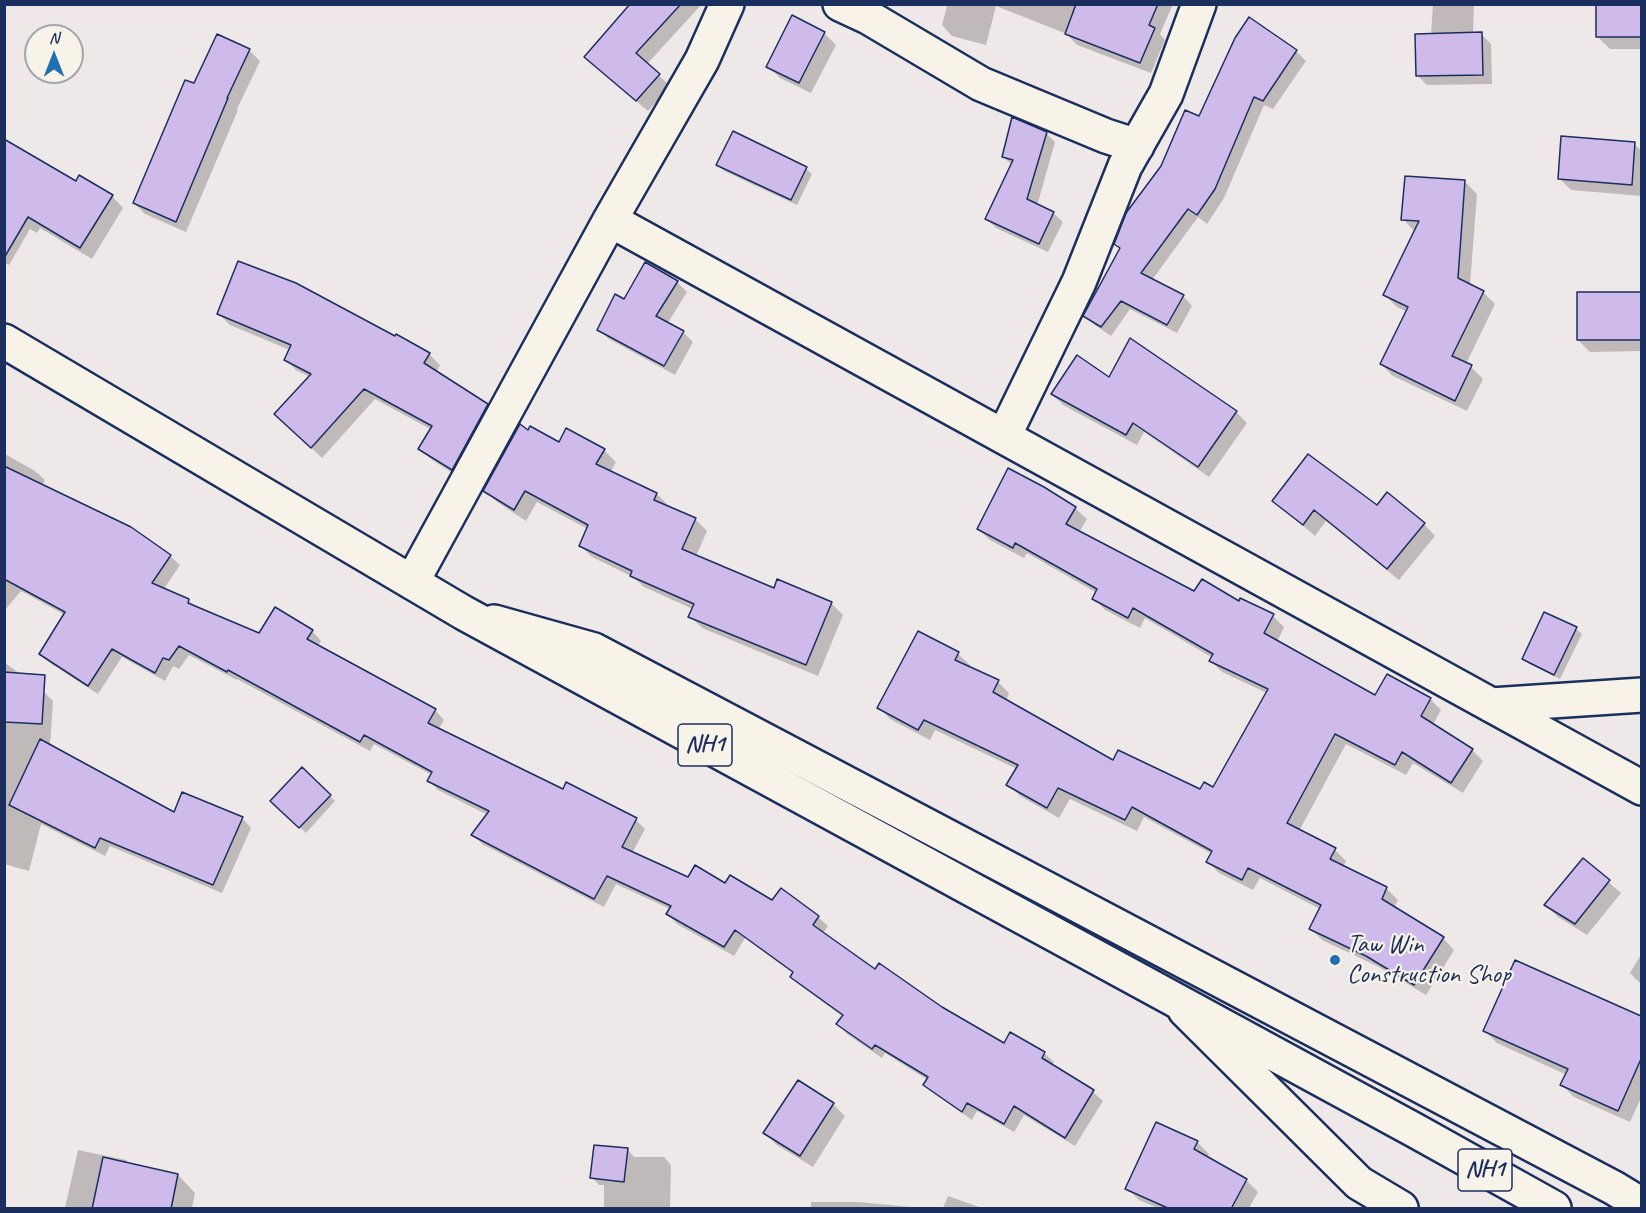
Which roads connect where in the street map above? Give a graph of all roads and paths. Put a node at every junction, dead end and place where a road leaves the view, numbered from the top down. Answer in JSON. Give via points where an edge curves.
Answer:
{"nodes":[{"id":1,"x":727,"y":4,"type":"edge"},
{"id":2,"x":840,"y":4,"type":"edge"},
{"id":3,"x":1199,"y":4,"type":"edge"},
{"id":4,"x":1137,"y":146,"type":"junction"},
{"id":5,"x":610,"y":220,"type":"junction"},
{"id":6,"x":4,"y":341,"type":"edge"},
{"id":7,"x":1004,"y":436,"type":"junction"},
{"id":8,"x":412,"y":582,"type":"junction"},
{"id":9,"x":464,"y":613,"type":"junction"},
{"id":10,"x":1641,"y":695,"type":"edge"},
{"id":11,"x":1491,"y":705,"type":"junction"},
{"id":12,"x":1641,"y":788,"type":"edge"},
{"id":13,"x":1177,"y":1002,"type":"junction"},
{"id":14,"x":1641,"y":1205,"type":"edge"},
{"id":15,"x":1401,"y":1209,"type":"edge"},
{"id":16,"x":1554,"y":1209,"type":"edge"}],
"edges":[{"from":1,"to":5,"type":"main road","via":[[702,60]]},
{"from":2,"to":4,"type":"main road","via":[[981,84]]},
{"from":3,"to":4,"type":"main road","via":[[1166,94]]},
{"from":4,"to":7,"type":"main road","via":[[1125,166],[1079,282]]},
{"from":5,"to":7,"type":"main road"},
{"from":5,"to":8,"type":"main road"},
{"from":6,"to":8,"type":"main road","number":"NH1"},
{"from":7,"to":11,"type":"main road"},
{"from":8,"to":9,"type":"main road","number":"NH1"},
{"from":9,"to":13,"type":"main road","number":"NH1"},
{"from":9,"to":14,"type":"main road","via":[[594,650]]},
{"from":10,"to":11,"type":"main road"},
{"from":11,"to":12,"type":"main road"},
{"from":13,"to":15,"type":"main road","via":[[1359,1183]]},
{"from":13,"to":16,"type":"main road","number":"NH1"}]}
